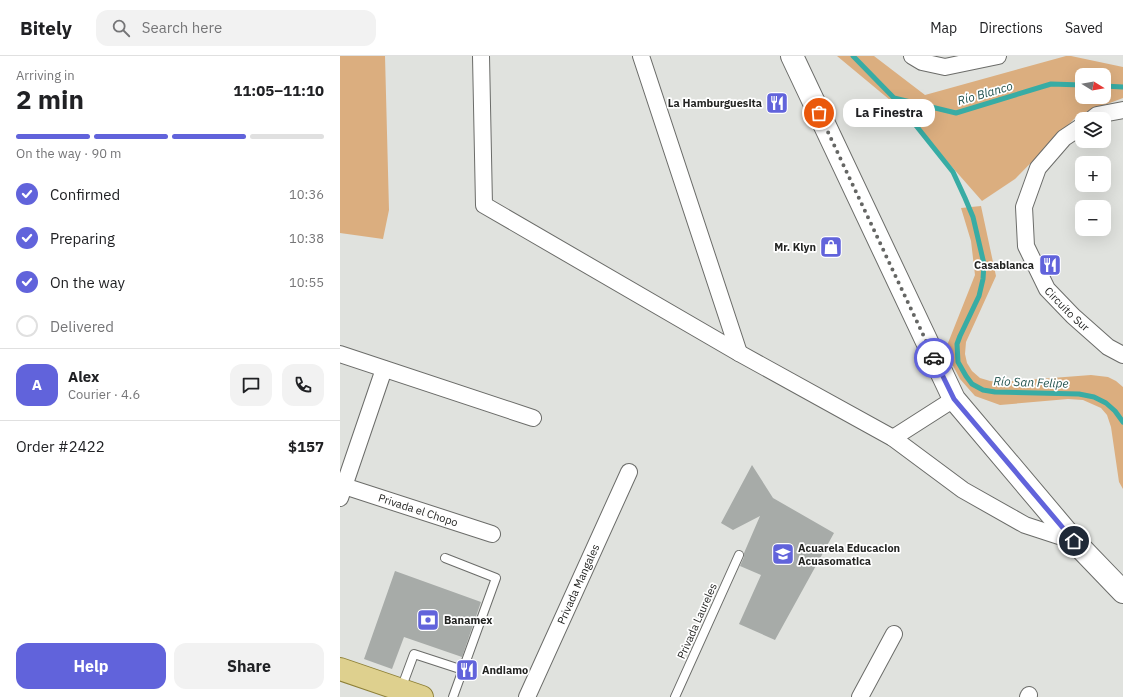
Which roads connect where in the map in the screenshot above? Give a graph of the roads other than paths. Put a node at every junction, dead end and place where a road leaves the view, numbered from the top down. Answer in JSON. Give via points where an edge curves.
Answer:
{"nodes":[{"id":1,"x":481,"y":56,"type":"edge"},
{"id":2,"x":640,"y":56,"type":"edge"},
{"id":3,"x":792,"y":56,"type":"edge"},
{"id":4,"x":998,"y":56,"type":"edge"},
{"id":5,"x":919,"y":58,"type":"edge"},
{"id":6,"x":1123,"y":110,"type":"edge"},
{"id":7,"x":1111,"y":112,"type":"edge"},
{"id":8,"x":1075,"y":131,"type":"edge"},
{"id":9,"x":739,"y":353,"type":"junction"},
{"id":10,"x":340,"y":354,"type":"edge"},
{"id":11,"x":1123,"y":355,"type":"edge"},
{"id":12,"x":384,"y":369,"type":"junction"},
{"id":13,"x":954,"y":399,"type":"junction"},
{"id":14,"x":533,"y":418,"type":"dead end"},
{"id":15,"x":893,"y":438,"type":"junction"},
{"id":16,"x":629,"y":472,"type":"dead end"},
{"id":17,"x":342,"y":492,"type":"edge"},
{"id":18,"x":492,"y":534,"type":"dead end"},
{"id":19,"x":1074,"y":541,"type":"junction"},
{"id":20,"x":739,"y":555,"type":"dead end"},
{"id":21,"x":445,"y":558,"type":"dead end"},
{"id":22,"x":1123,"y":592,"type":"edge"},
{"id":23,"x":894,"y":634,"type":"dead end"},
{"id":24,"x":340,"y":669,"type":"edge"},
{"id":25,"x":463,"y":670,"type":"junction"},
{"id":26,"x":401,"y":689,"type":"junction"},
{"id":27,"x":422,"y":697,"type":"edge"},
{"id":28,"x":453,"y":697,"type":"edge"},
{"id":29,"x":526,"y":697,"type":"edge"},
{"id":30,"x":675,"y":697,"type":"edge"},
{"id":31,"x":860,"y":697,"type":"edge"}],
"edges":[{"from":1,"to":9,"type":"street","via":[[484,206]]},
{"from":2,"to":9,"type":"street"},
{"from":3,"to":13,"type":"street"},
{"from":4,"to":5,"type":"street","via":[[946,67]]},
{"from":6,"to":7,"type":"street"},
{"from":8,"to":11,"type":"street","name":"Circuito Sur","via":[[1064,138],[1038,168],[1024,207],[1026,246],[1047,289],[1108,347]]},
{"from":9,"to":15,"type":"street"},
{"from":10,"to":12,"type":"street"},
{"from":12,"to":14,"type":"street"},
{"from":12,"to":17,"type":"street"},
{"from":13,"to":15,"type":"street"},
{"from":13,"to":19,"type":"street"},
{"from":15,"to":19,"type":"street","via":[[964,490],[1024,525]]},
{"from":16,"to":29,"type":"street","name":"Privada Mangales"},
{"from":17,"to":18,"type":"street","name":"Privada el Chopo"},
{"from":19,"to":22,"type":"street"},
{"from":20,"to":30,"type":"lane","name":"Privada Laureles"},
{"from":21,"to":25,"type":"lane","via":[[496,578]]},
{"from":23,"to":31,"type":"street"},
{"from":24,"to":26,"type":"main road"},
{"from":25,"to":26,"type":"lane","via":[[414,654]]},
{"from":25,"to":28,"type":"lane"},
{"from":26,"to":27,"type":"main road"}]}
